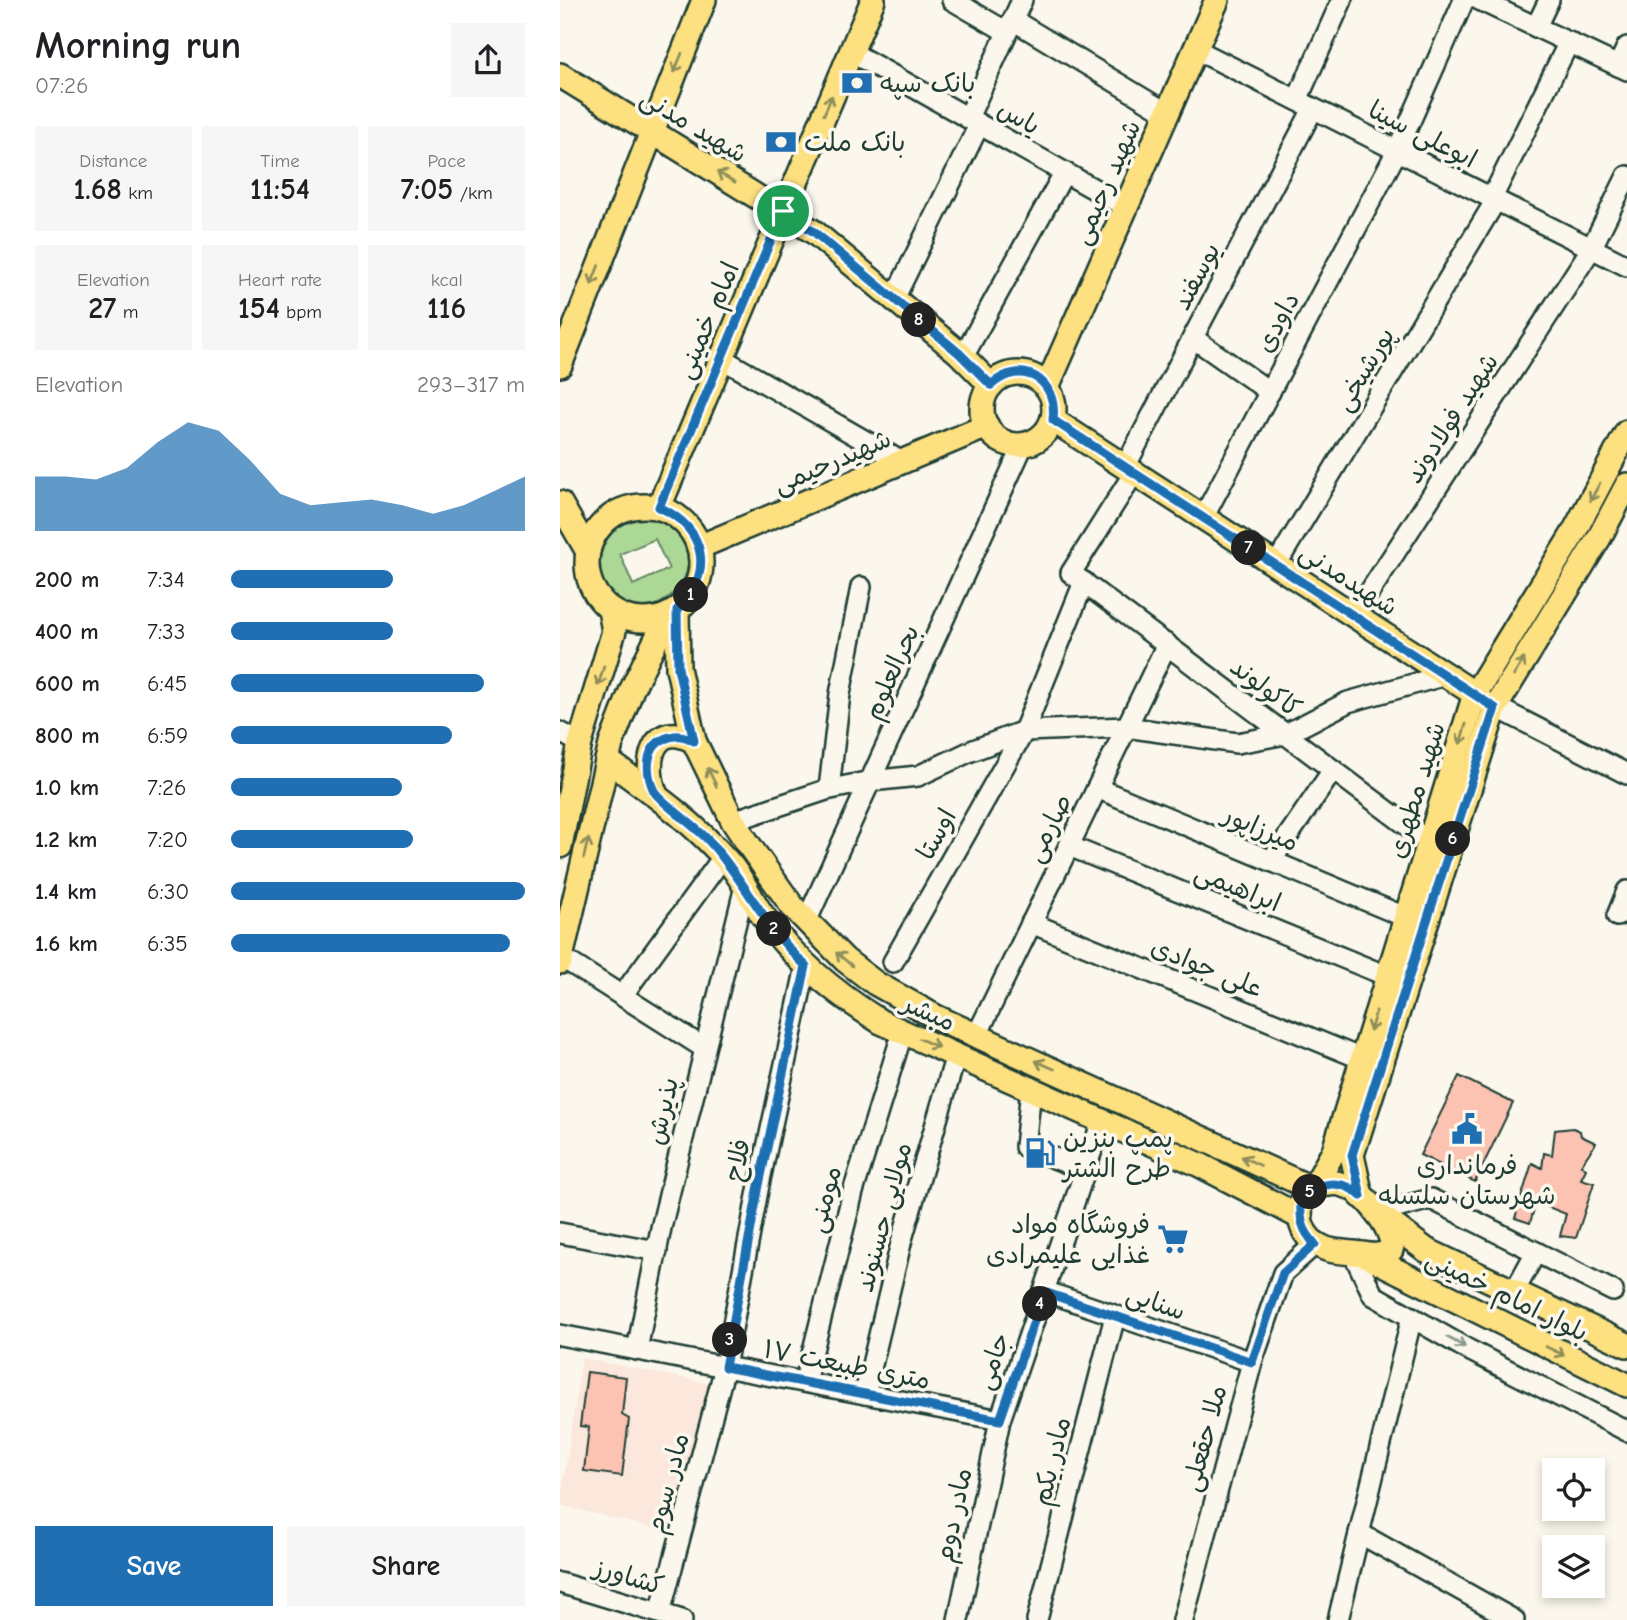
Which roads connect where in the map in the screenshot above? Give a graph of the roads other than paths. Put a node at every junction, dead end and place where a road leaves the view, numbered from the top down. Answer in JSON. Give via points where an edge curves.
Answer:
{"nodes":[{"id":1,"x":704,"y":0,"type":"edge"},
{"id":2,"x":873,"y":0,"type":"edge"},
{"id":3,"x":952,"y":0,"type":"edge"},
{"id":4,"x":1022,"y":0,"type":"edge"},
{"id":5,"x":1217,"y":0,"type":"edge"},
{"id":6,"x":1342,"y":0,"type":"edge"},
{"id":7,"x":1464,"y":0,"type":"edge"},
{"id":8,"x":1479,"y":0,"type":"edge"},
{"id":9,"x":1549,"y":0,"type":"edge"},
{"id":10,"x":1010,"y":26,"type":"junction"},
{"id":11,"x":1536,"y":27,"type":"junction"},
{"id":12,"x":1569,"y":42,"type":"junction"},
{"id":13,"x":1627,"y":47,"type":"edge"},
{"id":14,"x":1195,"y":49,"type":"junction"},
{"id":15,"x":851,"y":52,"type":"junction"},
{"id":16,"x":1623,"y":68,"type":"edge"},
{"id":17,"x":560,"y":75,"type":"edge"},
{"id":18,"x":1305,"y":105,"type":"junction"},
{"id":19,"x":1167,"y":113,"type":"junction"},
{"id":20,"x":973,"y":121,"type":"junction"},
{"id":21,"x":649,"y":132,"type":"junction"},
{"id":22,"x":1397,"y":151,"type":"junction"},
{"id":23,"x":1064,"y":173,"type":"junction"},
{"id":24,"x":1627,"y":176,"type":"edge"},
{"id":25,"x":1494,"y":199,"type":"junction"},
{"id":26,"x":1126,"y":207,"type":"junction"},
{"id":27,"x":783,"y":211,"type":"junction"},
{"id":28,"x":1591,"y":248,"type":"junction"},
{"id":29,"x":1627,"y":267,"type":"edge"},
{"id":30,"x":894,"y":299,"type":"junction"},
{"id":31,"x":1193,"y":338,"type":"junction"},
{"id":32,"x":962,"y":356,"type":"junction"},
{"id":33,"x":721,"y":358,"type":"junction"},
{"id":34,"x":560,"y":365,"type":"edge"},
{"id":35,"x":991,"y":385,"type":"junction"},
{"id":36,"x":1047,"y":387,"type":"junction"},
{"id":37,"x":1270,"y":392,"type":"junction"},
{"id":38,"x":1053,"y":420,"type":"junction"},
{"id":39,"x":987,"y":426,"type":"junction"},
{"id":40,"x":1627,"y":432,"type":"edge"},
{"id":41,"x":1023,"y":445,"type":"junction"},
{"id":42,"x":902,"y":462,"type":"junction"},
{"id":43,"x":1130,"y":470,"type":"junction"},
{"id":44,"x":1627,"y":485,"type":"edge"},
{"id":45,"x":560,"y":503,"type":"edge"},
{"id":46,"x":659,"y":507,"type":"junction"},
{"id":47,"x":1203,"y":518,"type":"junction"},
{"id":48,"x":699,"y":547,"type":"junction"},
{"id":49,"x":587,"y":550,"type":"junction"},
{"id":50,"x":1276,"y":565,"type":"junction"},
{"id":51,"x":1077,"y":577,"type":"junction"},
{"id":52,"x":861,"y":587,"type":"dead end"},
{"id":53,"x":610,"y":610,"type":"junction"},
{"id":54,"x":672,"y":612,"type":"junction"},
{"id":55,"x":1354,"y":616,"type":"junction"},
{"id":56,"x":1167,"y":644,"type":"junction"},
{"id":57,"x":1446,"y":676,"type":"junction"},
{"id":58,"x":1475,"y":694,"type":"junction"},
{"id":59,"x":1495,"y":708,"type":"junction"},
{"id":60,"x":1126,"y":727,"type":"junction"},
{"id":61,"x":1024,"y":731,"type":"junction"},
{"id":62,"x":1286,"y":734,"type":"junction"},
{"id":63,"x":570,"y":737,"type":"edge"},
{"id":64,"x":694,"y":741,"type":"junction"},
{"id":65,"x":607,"y":760,"type":"junction"},
{"id":66,"x":1333,"y":770,"type":"junction"},
{"id":67,"x":1627,"y":774,"type":"edge"},
{"id":68,"x":870,"y":780,"type":"junction"},
{"id":69,"x":1097,"y":788,"type":"junction"},
{"id":70,"x":828,"y":789,"type":"junction"},
{"id":71,"x":656,"y":795,"type":"junction"},
{"id":72,"x":733,"y":821,"type":"junction"},
{"id":73,"x":1429,"y":842,"type":"junction"},
{"id":74,"x":560,"y":846,"type":"edge"},
{"id":75,"x":1069,"y":846,"type":"junction"},
{"id":76,"x":723,"y":857,"type":"junction"},
{"id":77,"x":1271,"y":861,"type":"junction"},
{"id":78,"x":744,"y":886,"type":"junction"},
{"id":79,"x":1627,"y":891,"type":"edge"},
{"id":80,"x":1617,"y":916,"type":"dead end"},
{"id":81,"x":1405,"y":917,"type":"junction"},
{"id":82,"x":806,"y":922,"type":"junction"},
{"id":83,"x":1031,"y":923,"type":"junction"},
{"id":84,"x":560,"y":960,"type":"edge"},
{"id":85,"x":893,"y":962,"type":"dead end"},
{"id":86,"x":806,"y":966,"type":"junction"},
{"id":87,"x":1387,"y":975,"type":"junction"},
{"id":88,"x":622,"y":996,"type":"junction"},
{"id":89,"x":902,"y":1031,"type":"junction"},
{"id":90,"x":977,"y":1035,"type":"junction"},
{"id":91,"x":704,"y":1048,"type":"junction"},
{"id":92,"x":956,"y":1055,"type":"junction"},
{"id":93,"x":1362,"y":1059,"type":"junction"},
{"id":94,"x":1031,"y":1089,"type":"junction"},
{"id":95,"x":1102,"y":1121,"type":"junction"},
{"id":96,"x":1092,"y":1150,"type":"junction"},
{"id":97,"x":1313,"y":1189,"type":"junction"},
{"id":98,"x":1361,"y":1196,"type":"junction"},
{"id":99,"x":1377,"y":1213,"type":"junction"},
{"id":100,"x":1300,"y":1217,"type":"junction"},
{"id":101,"x":560,"y":1233,"type":"edge"},
{"id":102,"x":1315,"y":1244,"type":"junction"},
{"id":103,"x":657,"y":1251,"type":"junction"},
{"id":104,"x":1536,"y":1252,"type":"junction"},
{"id":105,"x":1358,"y":1254,"type":"junction"},
{"id":106,"x":1613,"y":1291,"type":"dead end"},
{"id":107,"x":1044,"y":1292,"type":"junction"},
{"id":108,"x":1514,"y":1292,"type":"junction"},
{"id":109,"x":1115,"y":1316,"type":"junction"},
{"id":110,"x":1412,"y":1317,"type":"junction"},
{"id":111,"x":560,"y":1335,"type":"edge"},
{"id":112,"x":1627,"y":1345,"type":"edge"},
{"id":113,"x":637,"y":1350,"type":"junction"},
{"id":114,"x":1252,"y":1362,"type":"junction"},
{"id":115,"x":725,"y":1367,"type":"junction"},
{"id":116,"x":805,"y":1382,"type":"junction"},
{"id":117,"x":1627,"y":1385,"type":"edge"},
{"id":118,"x":865,"y":1394,"type":"junction"},
{"id":119,"x":1000,"y":1420,"type":"junction"},
{"id":120,"x":1627,"y":1431,"type":"edge"},
{"id":121,"x":1359,"y":1533,"type":"junction"},
{"id":122,"x":560,"y":1583,"type":"edge"},
{"id":123,"x":660,"y":1613,"type":"junction"},
{"id":124,"x":682,"y":1620,"type":"edge"},
{"id":125,"x":958,"y":1620,"type":"edge"},
{"id":126,"x":1037,"y":1620,"type":"edge"},
{"id":127,"x":1183,"y":1620,"type":"edge"},
{"id":128,"x":1338,"y":1620,"type":"edge"},
{"id":129,"x":1514,"y":1620,"type":"edge"}],
"edges":[{"from":1,"to":21,"type":"main road","one_way":true},
{"from":2,"to":15,"type":"main road","name":"امام خمینی"},
{"from":3,"to":10,"type":"street"},
{"from":4,"to":10,"type":"street"},
{"from":5,"to":14,"type":"main road","name":"شهید رحیمی"},
{"from":6,"to":18,"type":"street","name":"یوسفند"},
{"from":7,"to":22,"type":"street","name":"داودی"},
{"from":8,"to":11,"type":"street"},
{"from":9,"to":11,"type":"street"},
{"from":10,"to":19,"type":"street"},
{"from":10,"to":20,"type":"street"},
{"from":11,"to":12,"type":"street"},
{"from":12,"to":16,"type":"street"},
{"from":12,"to":25,"type":"street","name":"پورشیخی"},
{"from":13,"to":16,"type":"street"},
{"from":14,"to":18,"type":"street","name":"ابوعلی سینا"},
{"from":14,"to":19,"type":"main road","name":"شهید رحیمی"},
{"from":15,"to":20,"type":"street","name":"یاس"},
{"from":27,"to":15,"type":"main road","name":"امام خمینی","one_way":true},
{"from":17,"to":21,"type":"main road","name":"شهید مدنی"},
{"from":18,"to":22,"type":"street","name":"ابوعلی سینا"},
{"from":18,"to":31,"type":"street","name":"یوسفند"},
{"from":19,"to":26,"type":"main road","name":"شهید رحیمی"},
{"from":20,"to":23,"type":"street","name":"یاس"},
{"from":20,"to":30,"type":"street"},
{"from":27,"to":21,"type":"main road","name":"شهید مدنی","one_way":true},
{"from":21,"to":34,"type":"main road","one_way":true},
{"from":22,"to":25,"type":"street","name":"ابوعلی سینا"},
{"from":22,"to":37,"type":"street","name":"داودی"},
{"from":23,"to":26,"type":"street","name":"یاس"},
{"from":23,"to":32,"type":"street"},
{"from":24,"to":28,"type":"street","name":"شهید فولادوند"},
{"from":25,"to":28,"type":"street","name":"ابوعلی سینا"},
{"from":25,"to":50,"type":"street","name":"پورشیخی"},
{"from":26,"to":36,"type":"main road","name":"شهید رحیمی"},
{"from":27,"to":30,"type":"main road","name":"شهید مدنی"},
{"from":27,"to":33,"type":"main road","name":"امام خمینی"},
{"from":28,"to":29,"type":"street","name":"ابوعلی سینا"},
{"from":28,"to":55,"type":"street","name":"شهید فولادوند"},
{"from":30,"to":32,"type":"main road","name":"شهید مدنی"},
{"from":31,"to":37,"type":"street"},
{"from":31,"to":43,"type":"street","name":"یوسفند"},
{"from":32,"to":35,"type":"main road","name":"شهید مدنی"},
{"from":33,"to":42,"type":"street"},
{"from":33,"to":46,"type":"main road","name":"امام خمینی"},
{"from":35,"to":36,"type":"main road","via":[[1019,373],[1030,374]]},
{"from":35,"to":39,"type":"main road","via":[[982,405]]},
{"from":36,"to":38,"type":"main road"},
{"from":37,"to":47,"type":"street","name":"داودی"},
{"from":38,"to":41,"type":"main road","via":[[1041,436]]},
{"from":38,"to":43,"type":"main road","name":"شهیدمدنی"},
{"from":39,"to":41,"type":"main road","via":[[1002,441]]},
{"from":39,"to":42,"type":"main road","name":"شهیدرحیمی"},
{"from":40,"to":58,"type":"main road","name":"شهید مطهری","one_way":true,"via":[[1573,534]]},
{"from":41,"to":68,"type":"street","name":"بحرالعلوم"},
{"from":42,"to":48,"type":"main road","name":"شهیدرحیمی"},
{"from":43,"to":47,"type":"main road","name":"شهیدمدنی"},
{"from":43,"to":51,"type":"street","name":"یوسفند"},
{"from":59,"to":44,"type":"main road","name":"شهید مطهری","one_way":true},
{"from":45,"to":49,"type":"main road"},
{"from":46,"to":48,"type":"main road","via":[[677,515],[691,529]]},
{"from":46,"to":49,"type":"main road","via":[[622,509],[594,533]]},
{"from":47,"to":50,"type":"main road","name":"شهیدمدنی"},
{"from":48,"to":54,"type":"main road","via":[[698,582],[690,597]]},
{"from":49,"to":53,"type":"main road","via":[[590,583]]},
{"from":50,"to":55,"type":"main road","name":"شهیدمدنی"},
{"from":51,"to":56,"type":"street","name":"کاکولوند"},
{"from":51,"to":61,"type":"street","name":"اوستا"},
{"from":52,"to":70,"type":"street"},
{"from":53,"to":54,"type":"main road","via":[[639,620]]},
{"from":53,"to":63,"type":"main road","one_way":true,"via":[[614,631]]},
{"from":54,"to":64,"type":"main road"},
{"from":54,"to":65,"type":"main road","via":[[632,689]]},
{"from":55,"to":57,"type":"main road","name":"شهیدمدنی"},
{"from":56,"to":60,"type":"street","name":"صارمی"},
{"from":56,"to":62,"type":"street","name":"کاکولوند"},
{"from":57,"to":58,"type":"main road","name":"شهیدمدنی"},
{"from":57,"to":62,"type":"street","via":[[1348,702]]},
{"from":58,"to":59,"type":"street"},
{"from":58,"to":73,"type":"main road","name":"شهید مطهری","one_way":true},
{"from":59,"to":67,"type":"street"},
{"from":59,"to":98,"type":"main road","name":"شهید مطهری","via":[[1352,1155]]},
{"from":60,"to":61,"type":"street"},
{"from":60,"to":62,"type":"street","via":[[1237,743]]},
{"from":60,"to":69,"type":"street","name":"صارمی"},
{"from":61,"to":68,"type":"street","via":[[918,776]]},
{"from":61,"to":85,"type":"street","name":"اوستا"},
{"from":62,"to":66,"type":"street","name":"کاکولوند"},
{"from":63,"to":74,"type":"main road"},
{"from":64,"to":71,"type":"main road","via":[[674,735],[652,750],[649,778]]},
{"from":72,"to":64,"type":"main road","one_way":true},
{"from":65,"to":71,"type":"main road","name":"مبشر"},
{"from":84,"to":65,"type":"main road","one_way":true},
{"from":66,"to":73,"type":"street","name":"کاکولوند"},
{"from":66,"to":77,"type":"street"},
{"from":68,"to":70,"type":"street"},
{"from":68,"to":82,"type":"street","name":"بحرالعلوم"},
{"from":69,"to":75,"type":"street","name":"صارمی"},
{"from":69,"to":77,"type":"street","name":"میرزاپور"},
{"from":70,"to":72,"type":"street"},
{"from":71,"to":76,"type":"main road","name":"مبشر","via":[[696,826]]},
{"from":72,"to":82,"type":"main road"},
{"from":73,"to":81,"type":"main road","name":"شهید مطهری"},
{"from":75,"to":83,"type":"street","name":"صارمی"},
{"from":75,"to":87,"type":"street","name":"ابراهیمی"},
{"from":76,"to":78,"type":"main road","name":"مبشر"},
{"from":76,"to":88,"type":"street"},
{"from":77,"to":81,"type":"street","name":"میرزاپور"},
{"from":78,"to":86,"type":"main road","name":"مبشر"},
{"from":78,"to":91,"type":"street","name":"پذیرش"},
{"from":79,"to":80,"type":"street"},
{"from":81,"to":87,"type":"main road","name":"شهید مطهری"},
{"from":90,"to":82,"type":"main road","one_way":true,"via":[[875,983]]},
{"from":83,"to":90,"type":"street","name":"صارمی"},
{"from":83,"to":93,"type":"street","name":"علی جوادی"},
{"from":84,"to":88,"type":"street"},
{"from":86,"to":89,"type":"main road","name":"مبشر","via":[[842,997]]},
{"from":86,"to":115,"type":"street","name":"فلاح"},
{"from":87,"to":93,"type":"main road","name":"شهید مطهری","one_way":true},
{"from":88,"to":91,"type":"street"},
{"from":89,"to":92,"type":"main road","name":"مبشر","one_way":true},
{"from":89,"to":116,"type":"street","name":"مومنی","via":[[852,1192]]},
{"from":97,"to":90,"type":"main road","one_way":true},
{"from":91,"to":103,"type":"street","name":"پذیرش"},
{"from":92,"to":94,"type":"main road","name":"مبشر"},
{"from":92,"to":118,"type":"street","name":"مولایی حسنوند","via":[[902,1238]]},
{"from":93,"to":97,"type":"main road","name":"شهید مطهری","via":[[1334,1152]]},
{"from":94,"to":95,"type":"main road","name":"مبشر"},
{"from":94,"to":96,"type":"street","via":[[1025,1147],[1068,1163]]},
{"from":95,"to":96,"type":"street","name":"جامی"},
{"from":95,"to":100,"type":"main road","name":"مبشر"},
{"from":96,"to":107,"type":"street","name":"جامی"},
{"from":97,"to":98,"type":"main road","via":[[1337,1183]]},
{"from":97,"to":100,"type":"main road","via":[[1301,1201]]},
{"from":98,"to":99,"type":"main road"},
{"from":99,"to":104,"type":"street","via":[[1431,1199]]},
{"from":99,"to":105,"type":"main road","via":[[1394,1244],[1385,1255]]},
{"from":99,"to":108,"type":"main road","name":"بلوار امام خمینی","via":[[1426,1250]]},
{"from":100,"to":102,"type":"main road","via":[[1303,1232]]},
{"from":101,"to":103,"type":"street"},
{"from":102,"to":105,"type":"main road"},
{"from":102,"to":114,"type":"street","name":"ملا حقعلی","via":[[1283,1273]]},
{"from":103,"to":113,"type":"street","name":"پذیرش"},
{"from":104,"to":106,"type":"street"},
{"from":104,"to":108,"type":"street"},
{"from":105,"to":110,"type":"street","via":[[1373,1295]]},
{"from":105,"to":117,"type":"main road","name":"بلوار امام خمینی","one_way":true},
{"from":107,"to":109,"type":"street","name":"سنایی"},
{"from":107,"to":119,"type":"street","name":"جامی"},
{"from":108,"to":112,"type":"main road","name":"بلوار امام خمینی"},
{"from":109,"to":114,"type":"street","name":"سنایی"},
{"from":109,"to":126,"type":"street","name":"مادر یکم"},
{"from":110,"to":120,"type":"street","one_way":true},
{"from":110,"to":121,"type":"street"},
{"from":111,"to":113,"type":"street","name":"۱۷ متری طبیعت"},
{"from":113,"to":115,"type":"street","name":"۱۷ متری طبیعت"},
{"from":114,"to":127,"type":"street","name":"ملا حقعلی"},
{"from":115,"to":116,"type":"street","name":"۱۷ متری طبیعت"},
{"from":115,"to":123,"type":"street","name":"مادر سوم"},
{"from":116,"to":118,"type":"street","name":"۱۷ متری طبیعت"},
{"from":118,"to":119,"type":"street","name":"۱۷ متری طبیعت"},
{"from":119,"to":125,"type":"street","name":"مادر دوم"},
{"from":121,"to":128,"type":"street"},
{"from":121,"to":129,"type":"street"},
{"from":122,"to":123,"type":"street","name":"کشاورز"},
{"from":123,"to":124,"type":"street","name":"کشاورز"}]}
